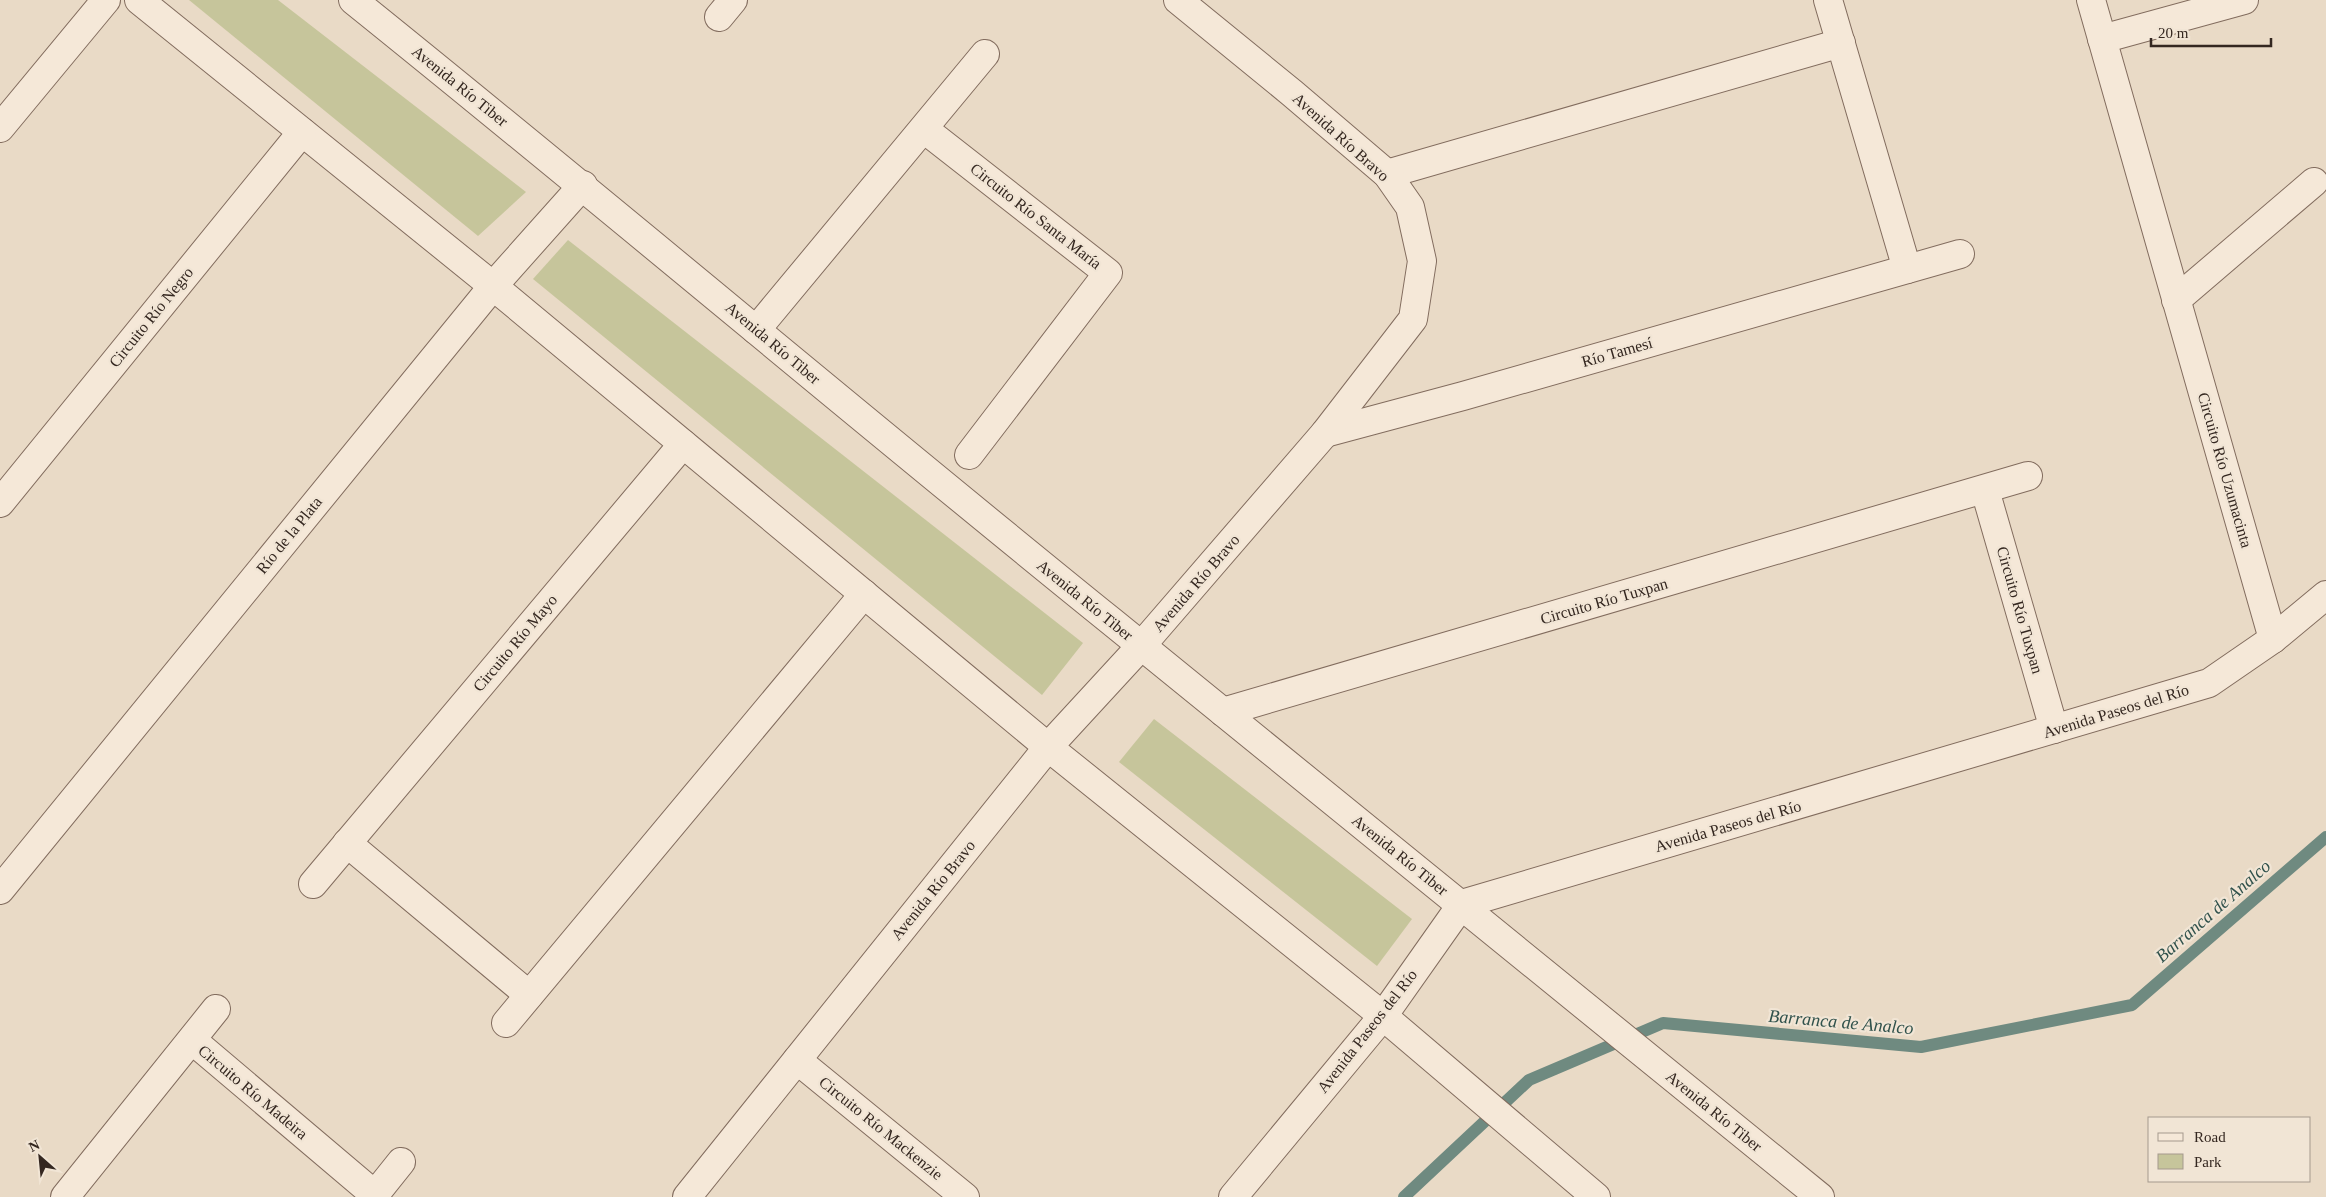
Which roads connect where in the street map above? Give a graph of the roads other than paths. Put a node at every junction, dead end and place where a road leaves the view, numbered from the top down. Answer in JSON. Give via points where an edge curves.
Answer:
{"nodes":[{"id":1,"x":106,"y":0,"type":"edge"},
{"id":2,"x":139,"y":0,"type":"edge"},
{"id":3,"x":353,"y":0,"type":"edge"},
{"id":4,"x":1828,"y":0,"type":"edge"},
{"id":5,"x":2091,"y":0,"type":"edge"},
{"id":6,"x":2244,"y":0,"type":"edge"},
{"id":7,"x":1182,"y":1,"type":"edge"},
{"id":8,"x":2102,"y":39,"type":"junction"},
{"id":9,"x":1841,"y":44,"type":"junction"},
{"id":10,"x":986,"y":54,"type":"dead end"},
{"id":11,"x":0,"y":128,"type":"edge"},
{"id":12,"x":924,"y":129,"type":"junction"},
{"id":13,"x":302,"y":132,"type":"junction"},
{"id":14,"x":1387,"y":174,"type":"junction"},
{"id":15,"x":2314,"y":182,"type":"dead end"},
{"id":16,"x":583,"y":185,"type":"junction"},
{"id":17,"x":1960,"y":254,"type":"dead end"},
{"id":18,"x":1907,"y":269,"type":"junction"},
{"id":19,"x":492,"y":286,"type":"junction"},
{"id":20,"x":2176,"y":300,"type":"junction"},
{"id":21,"x":756,"y":330,"type":"junction"},
{"id":22,"x":1325,"y":433,"type":"junction"},
{"id":23,"x":683,"y":444,"type":"junction"},
{"id":24,"x":969,"y":455,"type":"dead end"},
{"id":25,"x":2028,"y":476,"type":"dead end"},
{"id":26,"x":1985,"y":490,"type":"junction"},
{"id":27,"x":0,"y":502,"type":"edge"},
{"id":28,"x":864,"y":594,"type":"junction"},
{"id":29,"x":2326,"y":595,"type":"edge"},
{"id":30,"x":2273,"y":639,"type":"junction"},
{"id":31,"x":1141,"y":646,"type":"junction"},
{"id":32,"x":1223,"y":712,"type":"junction"},
{"id":33,"x":2054,"y":729,"type":"junction"},
{"id":34,"x":1048,"y":747,"type":"junction"},
{"id":35,"x":347,"y":843,"type":"junction"},
{"id":36,"x":313,"y":884,"type":"dead end"},
{"id":37,"x":0,"y":890,"type":"edge"},
{"id":38,"x":1462,"y":904,"type":"junction"},
{"id":39,"x":529,"y":995,"type":"junction"},
{"id":40,"x":216,"y":1009,"type":"dead end"},
{"id":41,"x":1383,"y":1016,"type":"junction"},
{"id":42,"x":506,"y":1023,"type":"dead end"},
{"id":43,"x":192,"y":1040,"type":"junction"},
{"id":44,"x":797,"y":1060,"type":"junction"},
{"id":45,"x":401,"y":1162,"type":"dead end"},
{"id":46,"x":1804,"y":1192,"type":"edge"},
{"id":47,"x":374,"y":1196,"type":"edge"},
{"id":48,"x":65,"y":1197,"type":"edge"},
{"id":49,"x":687,"y":1197,"type":"edge"},
{"id":50,"x":965,"y":1197,"type":"edge"},
{"id":51,"x":1232,"y":1197,"type":"edge"},
{"id":52,"x":1596,"y":1197,"type":"edge"}],
"edges":[{"from":1,"to":11,"type":"street"},
{"from":2,"to":13,"type":"street"},
{"from":3,"to":16,"type":"street","name":"Avenida Río Tiber"},
{"from":4,"to":9,"type":"street"},
{"from":5,"to":8,"type":"street","name":"Circuito Río Uzumacinta"},
{"from":6,"to":8,"type":"street"},
{"from":7,"to":14,"type":"street","name":"Avenida Río Bravo"},
{"from":8,"to":20,"type":"street","name":"Circuito Río Uzumacinta"},
{"from":9,"to":14,"type":"street"},
{"from":9,"to":18,"type":"street"},
{"from":10,"to":12,"type":"street"},
{"from":12,"to":21,"type":"street"},
{"from":12,"to":24,"type":"street","name":"Circuito Río Santa María","via":[[1108,273]]},
{"from":13,"to":19,"type":"street"},
{"from":13,"to":27,"type":"street","name":"Circuito Río Negro"},
{"from":14,"to":22,"type":"street","name":"Avenida Río Bravo","via":[[1410,207],[1422,261],[1413,319]]},
{"from":15,"to":20,"type":"street"},
{"from":16,"to":19,"type":"street","name":"Río de la Plata"},
{"from":16,"to":21,"type":"street","name":"Avenida Río Tiber"},
{"from":17,"to":18,"type":"street","name":"Río Tamesí"},
{"from":18,"to":22,"type":"street","name":"Río Tamesí"},
{"from":19,"to":23,"type":"street"},
{"from":19,"to":37,"type":"street","name":"Río de la Plata"},
{"from":20,"to":30,"type":"street","name":"Circuito Río Uzumacinta"},
{"from":21,"to":31,"type":"street","name":"Avenida Río Tiber"},
{"from":22,"to":31,"type":"street","name":"Avenida Río Bravo"},
{"from":23,"to":28,"type":"street"},
{"from":23,"to":35,"type":"street","name":"Circuito Río Mayo"},
{"from":25,"to":26,"type":"street","name":"Circuito Río Tuxpan"},
{"from":26,"to":32,"type":"street","name":"Circuito Río Tuxpan"},
{"from":26,"to":33,"type":"street","name":"Circuito Río Tuxpan"},
{"from":28,"to":34,"type":"street"},
{"from":28,"to":39,"type":"street"},
{"from":29,"to":30,"type":"street","name":"Avenida Paseos del Río"},
{"from":30,"to":33,"type":"street","name":"Avenida Paseos del Río","via":[[2209,683]]},
{"from":31,"to":32,"type":"street","name":"Avenida Río Tiber"},
{"from":31,"to":34,"type":"street","name":"Avenida Río Bravo"},
{"from":32,"to":38,"type":"street","name":"Avenida Río Tiber"},
{"from":33,"to":38,"type":"street","name":"Avenida Paseos del Río"},
{"from":34,"to":41,"type":"street"},
{"from":34,"to":44,"type":"street","name":"Avenida Río Bravo"},
{"from":35,"to":36,"type":"street","name":"Circuito Río Mayo"},
{"from":35,"to":39,"type":"street"},
{"from":38,"to":41,"type":"street","name":"Avenida Paseos del Río"},
{"from":38,"to":46,"type":"street","name":"Avenida Río Tiber","via":[[1680,1083]]},
{"from":39,"to":42,"type":"street"},
{"from":40,"to":43,"type":"street"},
{"from":41,"to":51,"type":"street","name":"Avenida Paseos del Río"},
{"from":41,"to":52,"type":"street"},
{"from":43,"to":47,"type":"street","name":"Circuito Río Madeira"},
{"from":43,"to":48,"type":"street","name":"Circuito Río Madeira"},
{"from":44,"to":49,"type":"street","name":"Avenida Río Bravo"},
{"from":44,"to":50,"type":"street","name":"Circuito Río Mackenzie"},
{"from":45,"to":47,"type":"street"}]}
